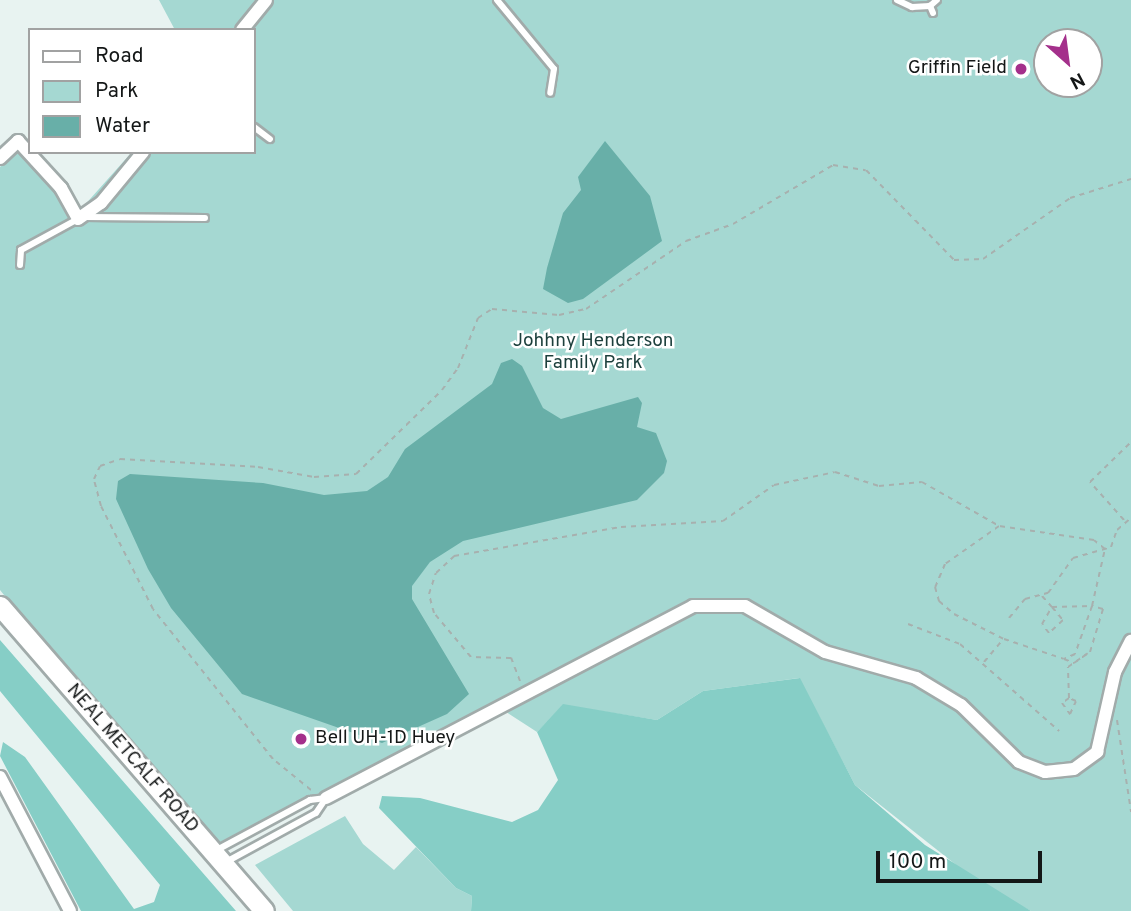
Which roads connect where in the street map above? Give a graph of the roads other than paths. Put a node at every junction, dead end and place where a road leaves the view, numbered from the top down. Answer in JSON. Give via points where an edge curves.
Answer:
{"nodes":[{"id":1,"x":266,"y":0,"type":"edge"},
{"id":2,"x":497,"y":0,"type":"edge"},
{"id":3,"x":897,"y":0,"type":"edge"},
{"id":4,"x":937,"y":0,"type":"edge"},
{"id":5,"x":244,"y":28,"type":"edge"},
{"id":6,"x":550,"y":93,"type":"dead end"},
{"id":7,"x":256,"y":128,"type":"edge"},
{"id":8,"x":270,"y":139,"type":"dead end"},
{"id":9,"x":28,"y":152,"type":"edge"},
{"id":10,"x":30,"y":154,"type":"edge"},
{"id":11,"x":141,"y":154,"type":"edge"},
{"id":12,"x":0,"y":159,"type":"edge"},
{"id":13,"x":79,"y":218,"type":"junction"},
{"id":14,"x":205,"y":218,"type":"dead end"},
{"id":15,"x":20,"y":265,"type":"dead end"},
{"id":16,"x":0,"y":606,"type":"edge"},
{"id":17,"x":1131,"y":641,"type":"edge"},
{"id":18,"x":0,"y":777,"type":"edge"},
{"id":19,"x":326,"y":798,"type":"junction"},
{"id":20,"x":218,"y":858,"type":"junction"},
{"id":21,"x":70,"y":911,"type":"edge"},
{"id":22,"x":264,"y":911,"type":"edge"}],
"edges":[{"from":1,"to":5,"type":"street"},
{"from":2,"to":6,"type":"lane","via":[[554,69]]},
{"from":3,"to":4,"type":"lane","via":[[932,9]]},
{"from":7,"to":8,"type":"lane"},
{"from":9,"to":12,"type":"street","via":[[18,141]]},
{"from":10,"to":13,"type":"street","via":[[61,188]]},
{"from":11,"to":13,"type":"street","via":[[101,204]]},
{"from":13,"to":14,"type":"lane"},
{"from":13,"to":15,"type":"lane","via":[[21,250]]},
{"from":16,"to":20,"type":"main road","name":"NEAL METCALF ROAD"},
{"from":17,"to":19,"type":"street","via":[[1115,672],[1097,752],[1087,763],[1060,772],[1031,769],[1019,762],[939,690],[891,669],[825,652],[769,617],[732,603],[681,610]]},
{"from":18,"to":21,"type":"street"},
{"from":19,"to":20,"type":"lane","via":[[310,800]]},
{"from":19,"to":20,"type":"lane","via":[[316,813]]},
{"from":20,"to":22,"type":"main road","name":"NEAL METCALF ROAD"}]}
